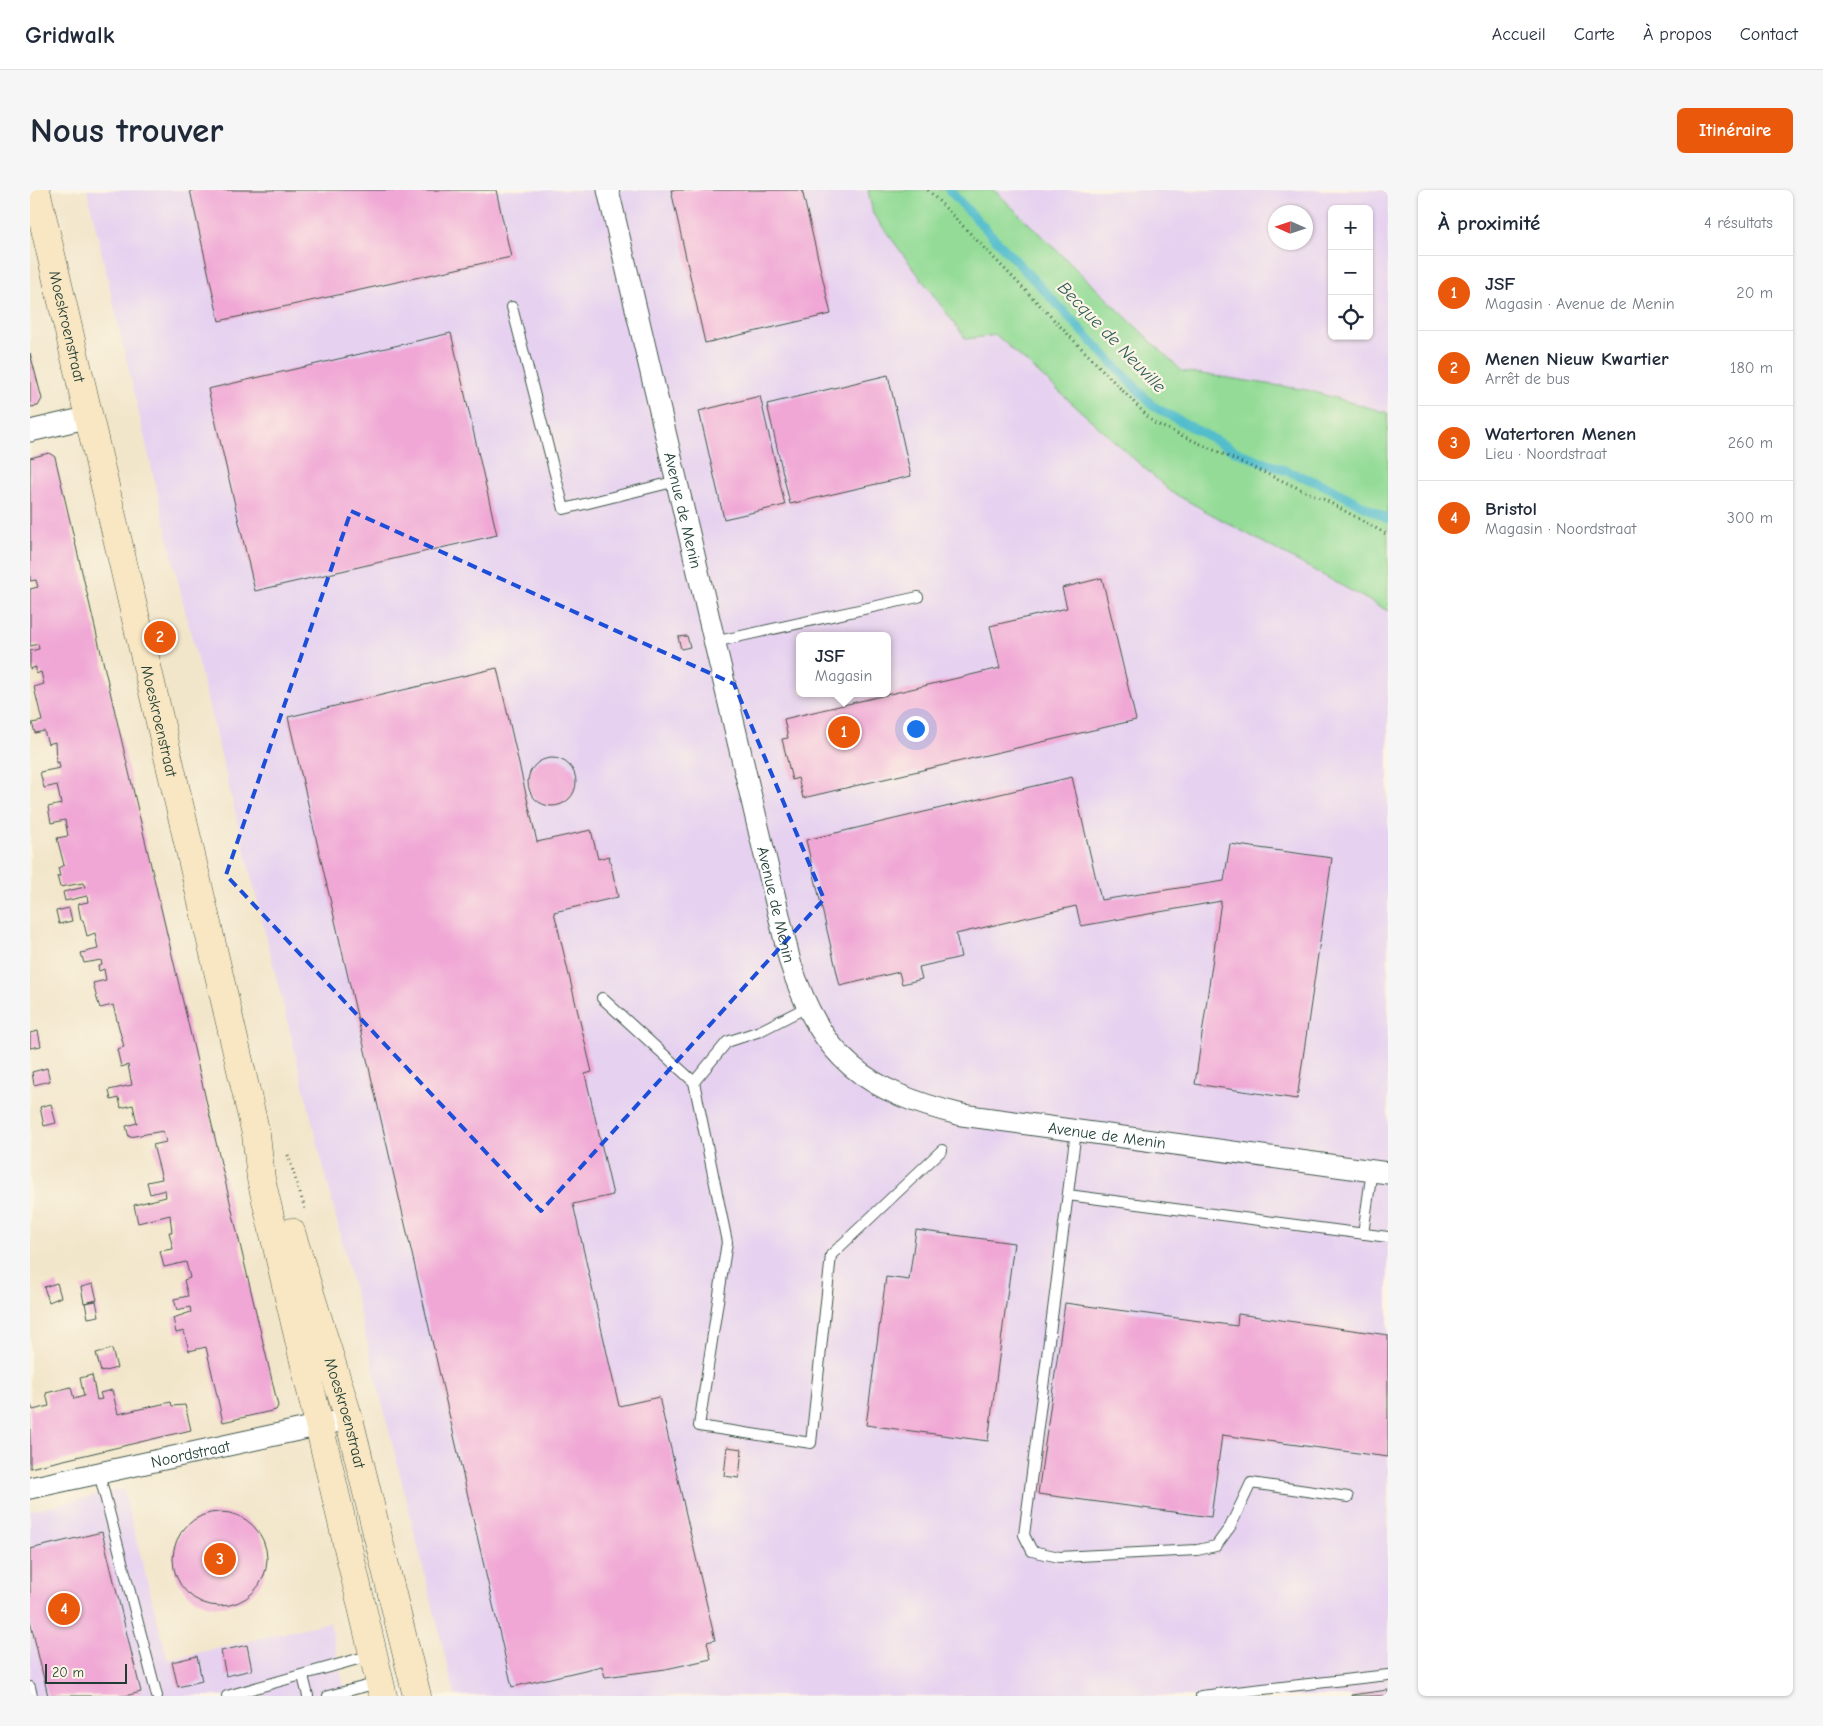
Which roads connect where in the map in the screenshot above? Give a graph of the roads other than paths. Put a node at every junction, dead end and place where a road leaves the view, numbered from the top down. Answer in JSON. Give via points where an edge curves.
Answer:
{"nodes":[{"id":1,"x":36,"y":190,"type":"edge"},
{"id":2,"x":608,"y":190,"type":"edge"},
{"id":3,"x":512,"y":307,"type":"dead end"},
{"id":4,"x":90,"y":417,"type":"junction"},
{"id":5,"x":30,"y":431,"type":"edge"},
{"id":6,"x":676,"y":481,"type":"junction"},
{"id":7,"x":918,"y":597,"type":"dead end"},
{"id":8,"x":714,"y":642,"type":"junction"},
{"id":9,"x":602,"y":998,"type":"dead end"},
{"id":10,"x":807,"y":1007,"type":"junction"},
{"id":11,"x":694,"y":1082,"type":"junction"},
{"id":12,"x":1076,"y":1131,"type":"junction"},
{"id":13,"x":256,"y":1134,"type":"junction"},
{"id":14,"x":942,"y":1150,"type":"dead end"},
{"id":15,"x":1380,"y":1171,"type":"edge"},
{"id":16,"x":1068,"y":1195,"type":"junction"},
{"id":17,"x":1363,"y":1234,"type":"junction"},
{"id":18,"x":1388,"y":1237,"type":"edge"},
{"id":19,"x":349,"y":1419,"type":"junction"},
{"id":20,"x":320,"y":1425,"type":"junction"},
{"id":21,"x":99,"y":1473,"type":"junction"},
{"id":22,"x":30,"y":1488,"type":"edge"},
{"id":23,"x":1348,"y":1497,"type":"dead end"},
{"id":24,"x":374,"y":1655,"type":"junction"},
{"id":25,"x":1388,"y":1675,"type":"edge"},
{"id":26,"x":303,"y":1676,"type":"junction"},
{"id":27,"x":30,"y":1687,"type":"edge"},
{"id":28,"x":381,"y":1689,"type":"edge"},
{"id":29,"x":32,"y":1696,"type":"edge"},
{"id":30,"x":157,"y":1696,"type":"edge"},
{"id":31,"x":227,"y":1696,"type":"edge"},
{"id":32,"x":308,"y":1696,"type":"edge"},
{"id":33,"x":328,"y":1696,"type":"edge"},
{"id":34,"x":417,"y":1696,"type":"edge"},
{"id":35,"x":1201,"y":1696,"type":"edge"}],
"edges":[{"from":1,"to":4,"type":"main road","name":"Moeskroenstraat"},
{"from":2,"to":6,"type":"street","name":"Avenue de Menin"},
{"from":3,"to":6,"type":"lane","via":[[564,509]]},
{"from":4,"to":5,"type":"street"},
{"from":4,"to":13,"type":"main road","name":"Moeskroenstraat"},
{"from":6,"to":8,"type":"street","name":"Avenue de Menin"},
{"from":7,"to":8,"type":"lane"},
{"from":8,"to":10,"type":"street","name":"Avenue de Menin","via":[[790,962]]},
{"from":9,"to":11,"type":"lane"},
{"from":10,"to":11,"type":"lane","via":[[760,1031],[727,1042]]},
{"from":10,"to":12,"type":"street","name":"Avenue de Menin","via":[[834,1049],[886,1091],[962,1115]]},
{"from":11,"to":14,"type":"lane","via":[[727,1242],[699,1426],[811,1443],[830,1255]]},
{"from":12,"to":15,"type":"street","name":"Avenue de Menin"},
{"from":12,"to":16,"type":"lane"},
{"from":13,"to":19,"type":"main road","name":"Moeskroenstraat","via":[[274,1176]]},
{"from":13,"to":20,"type":"main road","name":"Moeskroenstraat","via":[[262,1179]]},
{"from":15,"to":17,"type":"lane"},
{"from":16,"to":17,"type":"lane"},
{"from":16,"to":23,"type":"lane","via":[[1024,1535],[1032,1550],[1058,1557],[1197,1550],[1216,1546],[1230,1527],[1250,1483]]},
{"from":17,"to":18,"type":"lane"},
{"from":19,"to":20,"type":"street","name":"Noordstraat"},
{"from":19,"to":34,"type":"main road","name":"Moeskroenstraat"},
{"from":20,"to":21,"type":"street","name":"Noordstraat"},
{"from":20,"to":24,"type":"main road","name":"Moeskroenstraat"},
{"from":21,"to":22,"type":"street","name":"Noordstraat"},
{"from":21,"to":30,"type":"lane"},
{"from":24,"to":26,"type":"lane"},
{"from":24,"to":28,"type":"main road","name":"Moeskroenstraat"},
{"from":25,"to":35,"type":"lane"},
{"from":26,"to":31,"type":"lane"},
{"from":26,"to":32,"type":"lane"},
{"from":27,"to":29,"type":"lane"},
{"from":28,"to":33,"type":"lane"}]}
